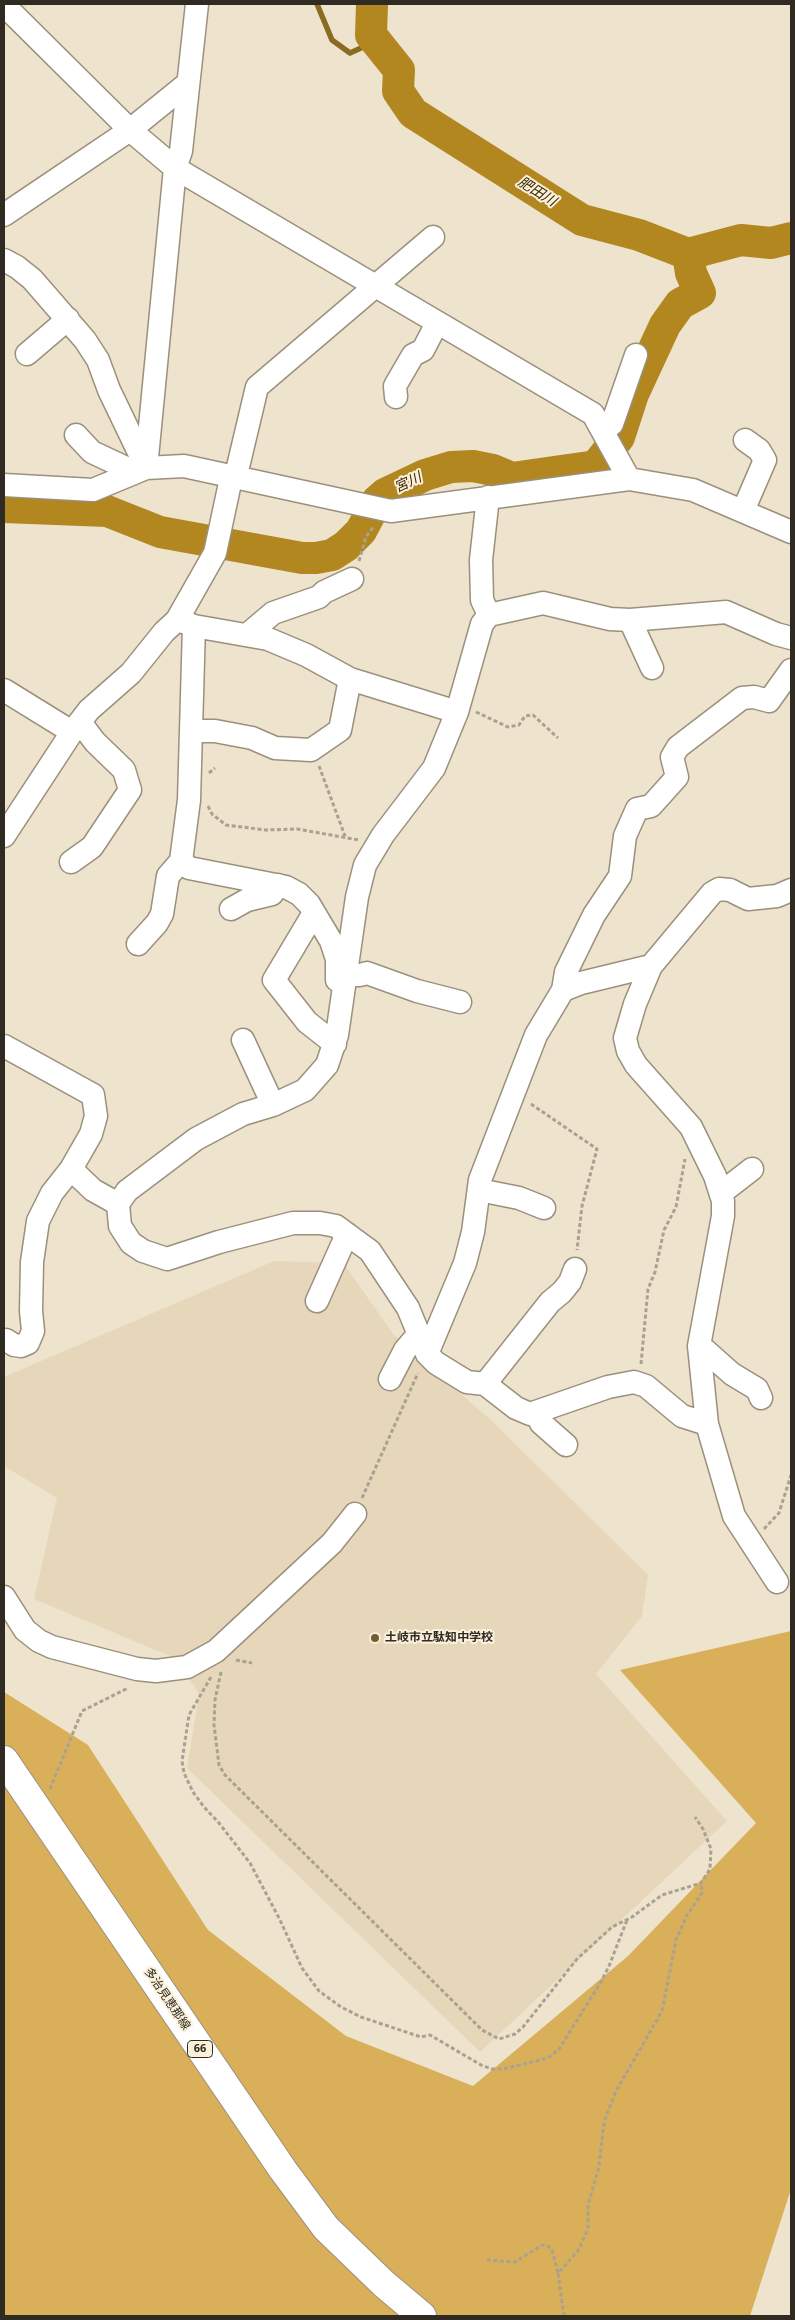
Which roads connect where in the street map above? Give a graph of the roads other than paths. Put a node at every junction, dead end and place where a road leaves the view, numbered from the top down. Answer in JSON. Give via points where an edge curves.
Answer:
{"nodes":[{"id":1,"x":197,"y":4,"type":"edge"},
{"id":2,"x":4,"y":5,"type":"edge"},
{"id":3,"x":188,"y":83,"type":"junction"},
{"id":4,"x":130,"y":130,"type":"junction"},
{"id":5,"x":175,"y":168,"type":"junction"},
{"id":6,"x":4,"y":215,"type":"edge"},
{"id":7,"x":433,"y":237,"type":"dead end"},
{"id":8,"x":4,"y":260,"type":"edge"},
{"id":9,"x":374,"y":286,"type":"junction"},
{"id":10,"x":68,"y":319,"type":"junction"},
{"id":11,"x":437,"y":323,"type":"junction"},
{"id":12,"x":26,"y":354,"type":"dead end"},
{"id":13,"x":636,"y":355,"type":"dead end"},
{"id":14,"x":396,"y":397,"type":"dead end"},
{"id":15,"x":603,"y":433,"type":"junction"},
{"id":16,"x":76,"y":435,"type":"dead end"},
{"id":17,"x":745,"y":440,"type":"dead end"},
{"id":18,"x":139,"y":471,"type":"junction"},
{"id":19,"x":234,"y":477,"type":"junction"},
{"id":20,"x":629,"y":479,"type":"junction"},
{"id":21,"x":4,"y":485,"type":"edge"},
{"id":22,"x":488,"y":497,"type":"junction"},
{"id":23,"x":743,"y":511,"type":"junction"},
{"id":24,"x":791,"y":532,"type":"edge"},
{"id":25,"x":352,"y":579,"type":"road end"},
{"id":26,"x":489,"y":615,"type":"junction"},
{"id":27,"x":630,"y":620,"type":"junction"},
{"id":28,"x":186,"y":623,"type":"junction"},
{"id":29,"x":247,"y":635,"type":"junction"},
{"id":30,"x":791,"y":638,"type":"edge"},
{"id":31,"x":652,"y":668,"type":"dead end"},
{"id":32,"x":791,"y":670,"type":"edge"},
{"id":33,"x":350,"y":679,"type":"junction"},
{"id":34,"x":4,"y":690,"type":"edge"},
{"id":35,"x":458,"y":709,"type":"junction"},
{"id":36,"x":76,"y":727,"type":"junction"},
{"id":37,"x":192,"y":730,"type":"junction"},
{"id":38,"x":4,"y":836,"type":"edge"},
{"id":39,"x":181,"y":861,"type":"junction"},
{"id":40,"x":71,"y":862,"type":"dead end"},
{"id":41,"x":278,"y":885,"type":"junction"},
{"id":42,"x":791,"y":890,"type":"edge"},
{"id":43,"x":231,"y":909,"type":"dead end"},
{"id":44,"x":314,"y":913,"type":"junction"},
{"id":45,"x":138,"y":944,"type":"dead end"},
{"id":46,"x":651,"y":966,"type":"junction"},
{"id":47,"x":345,"y":981,"type":"junction"},
{"id":48,"x":563,"y":990,"type":"junction"},
{"id":49,"x":460,"y":1002,"type":"dead end"},
{"id":50,"x":243,"y":1040,"type":"dead end"},
{"id":51,"x":335,"y":1044,"type":"junction"},
{"id":52,"x":4,"y":1046,"type":"edge"},
{"id":53,"x":273,"y":1105,"type":"junction"},
{"id":54,"x":70,"y":1169,"type":"junction"},
{"id":55,"x":752,"y":1169,"type":"dead end"},
{"id":56,"x":478,"y":1190,"type":"junction"},
{"id":57,"x":721,"y":1193,"type":"junction"},
{"id":58,"x":118,"y":1204,"type":"junction"},
{"id":59,"x":544,"y":1208,"type":"dead end"},
{"id":60,"x":347,"y":1234,"type":"junction"},
{"id":61,"x":575,"y":1269,"type":"road end"},
{"id":62,"x":317,"y":1301,"type":"dead end"},
{"id":63,"x":6,"y":1340,"type":"dead end"},
{"id":64,"x":422,"y":1344,"type":"junction"},
{"id":65,"x":700,"y":1349,"type":"junction"},
{"id":66,"x":390,"y":1379,"type":"dead end"},
{"id":67,"x":485,"y":1384,"type":"junction"},
{"id":68,"x":762,"y":1398,"type":"dead end"},
{"id":69,"x":536,"y":1412,"type":"junction"},
{"id":70,"x":707,"y":1424,"type":"junction"},
{"id":71,"x":566,"y":1444,"type":"dead end"},
{"id":72,"x":355,"y":1514,"type":"road end"},
{"id":73,"x":777,"y":1582,"type":"dead end"},
{"id":74,"x":4,"y":1598,"type":"edge"},
{"id":75,"x":4,"y":1760,"type":"edge"},
{"id":76,"x":422,"y":2316,"type":"edge"}],
"edges":[{"from":1,"to":3,"type":"street"},
{"from":2,"to":4,"type":"street"},
{"from":3,"to":4,"type":"street"},
{"from":3,"to":5,"type":"street","via":[[181,151]]},
{"from":4,"to":5,"type":"street"},
{"from":4,"to":6,"type":"street"},
{"from":5,"to":9,"type":"street"},
{"from":5,"to":18,"type":"street"},
{"from":7,"to":9,"type":"street"},
{"from":8,"to":10,"type":"street","via":[[32,279]]},
{"from":9,"to":11,"type":"street"},
{"from":9,"to":19,"type":"street","via":[[257,387]]},
{"from":10,"to":12,"type":"street"},
{"from":10,"to":18,"type":"street","via":[[98,360]]},
{"from":11,"to":14,"type":"street","via":[[423,350],[413,355],[395,386]]},
{"from":11,"to":15,"type":"street","via":[[593,414]]},
{"from":13,"to":15,"type":"street","via":[[612,424]]},
{"from":15,"to":20,"type":"street"},
{"from":16,"to":18,"type":"street","via":[[92,452]]},
{"from":17,"to":23,"type":"street","via":[[765,460]]},
{"from":18,"to":19,"type":"street","via":[[184,466]]},
{"from":18,"to":21,"type":"street","via":[[93,490]]},
{"from":19,"to":22,"type":"street","via":[[391,511]]},
{"from":19,"to":28,"type":"street","via":[[214,553]]},
{"from":20,"to":22,"type":"street"},
{"from":20,"to":23,"type":"street","via":[[693,490]]},
{"from":22,"to":26,"type":"street","via":[[481,560],[482,600]]},
{"from":23,"to":24,"type":"street"},
{"from":25,"to":29,"type":"street","via":[[319,597],[272,613]]},
{"from":26,"to":27,"type":"street","via":[[543,603],[610,619]]},
{"from":26,"to":35,"type":"street","via":[[482,624]]},
{"from":27,"to":30,"type":"street","via":[[726,612]]},
{"from":27,"to":31,"type":"street"},
{"from":28,"to":29,"type":"street"},
{"from":28,"to":36,"type":"street","via":[[164,632],[131,673],[106,694]]},
{"from":28,"to":37,"type":"street"},
{"from":29,"to":33,"type":"street","via":[[268,639],[306,655]]},
{"from":32,"to":48,"type":"street","via":[[769,701],[742,698],[678,747],[672,757],[677,777],[651,806],[637,809],[625,836],[620,876],[594,915],[566,972]]},
{"from":33,"to":35,"type":"street"},
{"from":33,"to":37,"type":"street","via":[[340,730],[311,750],[275,748],[252,738]]},
{"from":34,"to":36,"type":"street"},
{"from":35,"to":47,"type":"street","via":[[434,768],[365,865],[357,896]]},
{"from":36,"to":38,"type":"street"},
{"from":36,"to":40,"type":"street","via":[[124,770],[130,790],[92,847]]},
{"from":37,"to":39,"type":"street","via":[[189,800]]},
{"from":39,"to":41,"type":"street","via":[[189,868]]},
{"from":39,"to":45,"type":"street","via":[[168,876],[162,914]]},
{"from":41,"to":43,"type":"street","via":[[272,894],[247,900]]},
{"from":41,"to":44,"type":"street","via":[[299,894]]},
{"from":42,"to":46,"type":"street","via":[[776,896],[748,899],[730,890],[719,889],[712,893]]},
{"from":44,"to":47,"type":"street","via":[[337,958],[336,985]]},
{"from":44,"to":51,"type":"street","via":[[274,980],[307,1022]]},
{"from":46,"to":48,"type":"street"},
{"from":46,"to":57,"type":"street","via":[[625,1038],[628,1051],[636,1065],[691,1126]]},
{"from":47,"to":49,"type":"street","via":[[367,973]]},
{"from":47,"to":51,"type":"street"},
{"from":48,"to":56,"type":"street","via":[[536,1035]]},
{"from":50,"to":53,"type":"street"},
{"from":51,"to":53,"type":"street","via":[[327,1065],[313,1084]]},
{"from":52,"to":54,"type":"street","via":[[93,1095],[96,1116],[90,1134]]},
{"from":53,"to":58,"type":"street","via":[[243,1114],[196,1139],[127,1191]]},
{"from":54,"to":58,"type":"street","via":[[93,1190]]},
{"from":54,"to":63,"type":"street","via":[[52,1193],[38,1221],[32,1262],[33,1331],[28,1343],[21,1346]]},
{"from":55,"to":57,"type":"street"},
{"from":56,"to":59,"type":"street","via":[[519,1198]]},
{"from":56,"to":64,"type":"street","via":[[465,1263]]},
{"from":57,"to":65,"type":"street","via":[[723,1216]]},
{"from":58,"to":60,"type":"street","via":[[120,1226],[131,1243],[167,1259],[293,1223],[336,1226]]},
{"from":60,"to":62,"type":"street"},
{"from":60,"to":64,"type":"street","via":[[370,1252],[391,1281],[408,1308]]},
{"from":61,"to":67,"type":"street","via":[[570,1282],[550,1302]]},
{"from":64,"to":66,"type":"street","via":[[405,1350]]},
{"from":64,"to":67,"type":"street","via":[[436,1363],[467,1382]]},
{"from":65,"to":68,"type":"street","via":[[756,1389]]},
{"from":65,"to":70,"type":"street"},
{"from":67,"to":69,"type":"street","via":[[516,1408],[530,1414]]},
{"from":69,"to":70,"type":"street","via":[[608,1387],[634,1382],[646,1386],[682,1416]]},
{"from":69,"to":71,"type":"street","via":[[541,1423]]},
{"from":70,"to":73,"type":"street","via":[[734,1516]]},
{"from":72,"to":74,"type":"street","via":[[332,1543],[216,1652],[187,1667],[156,1671],[137,1669],[52,1647],[25,1630]]},
{"from":75,"to":76,"type":"main road","name":"多治見恵那線","number":"66","via":[[315,2214],[376,2277]]}]}
